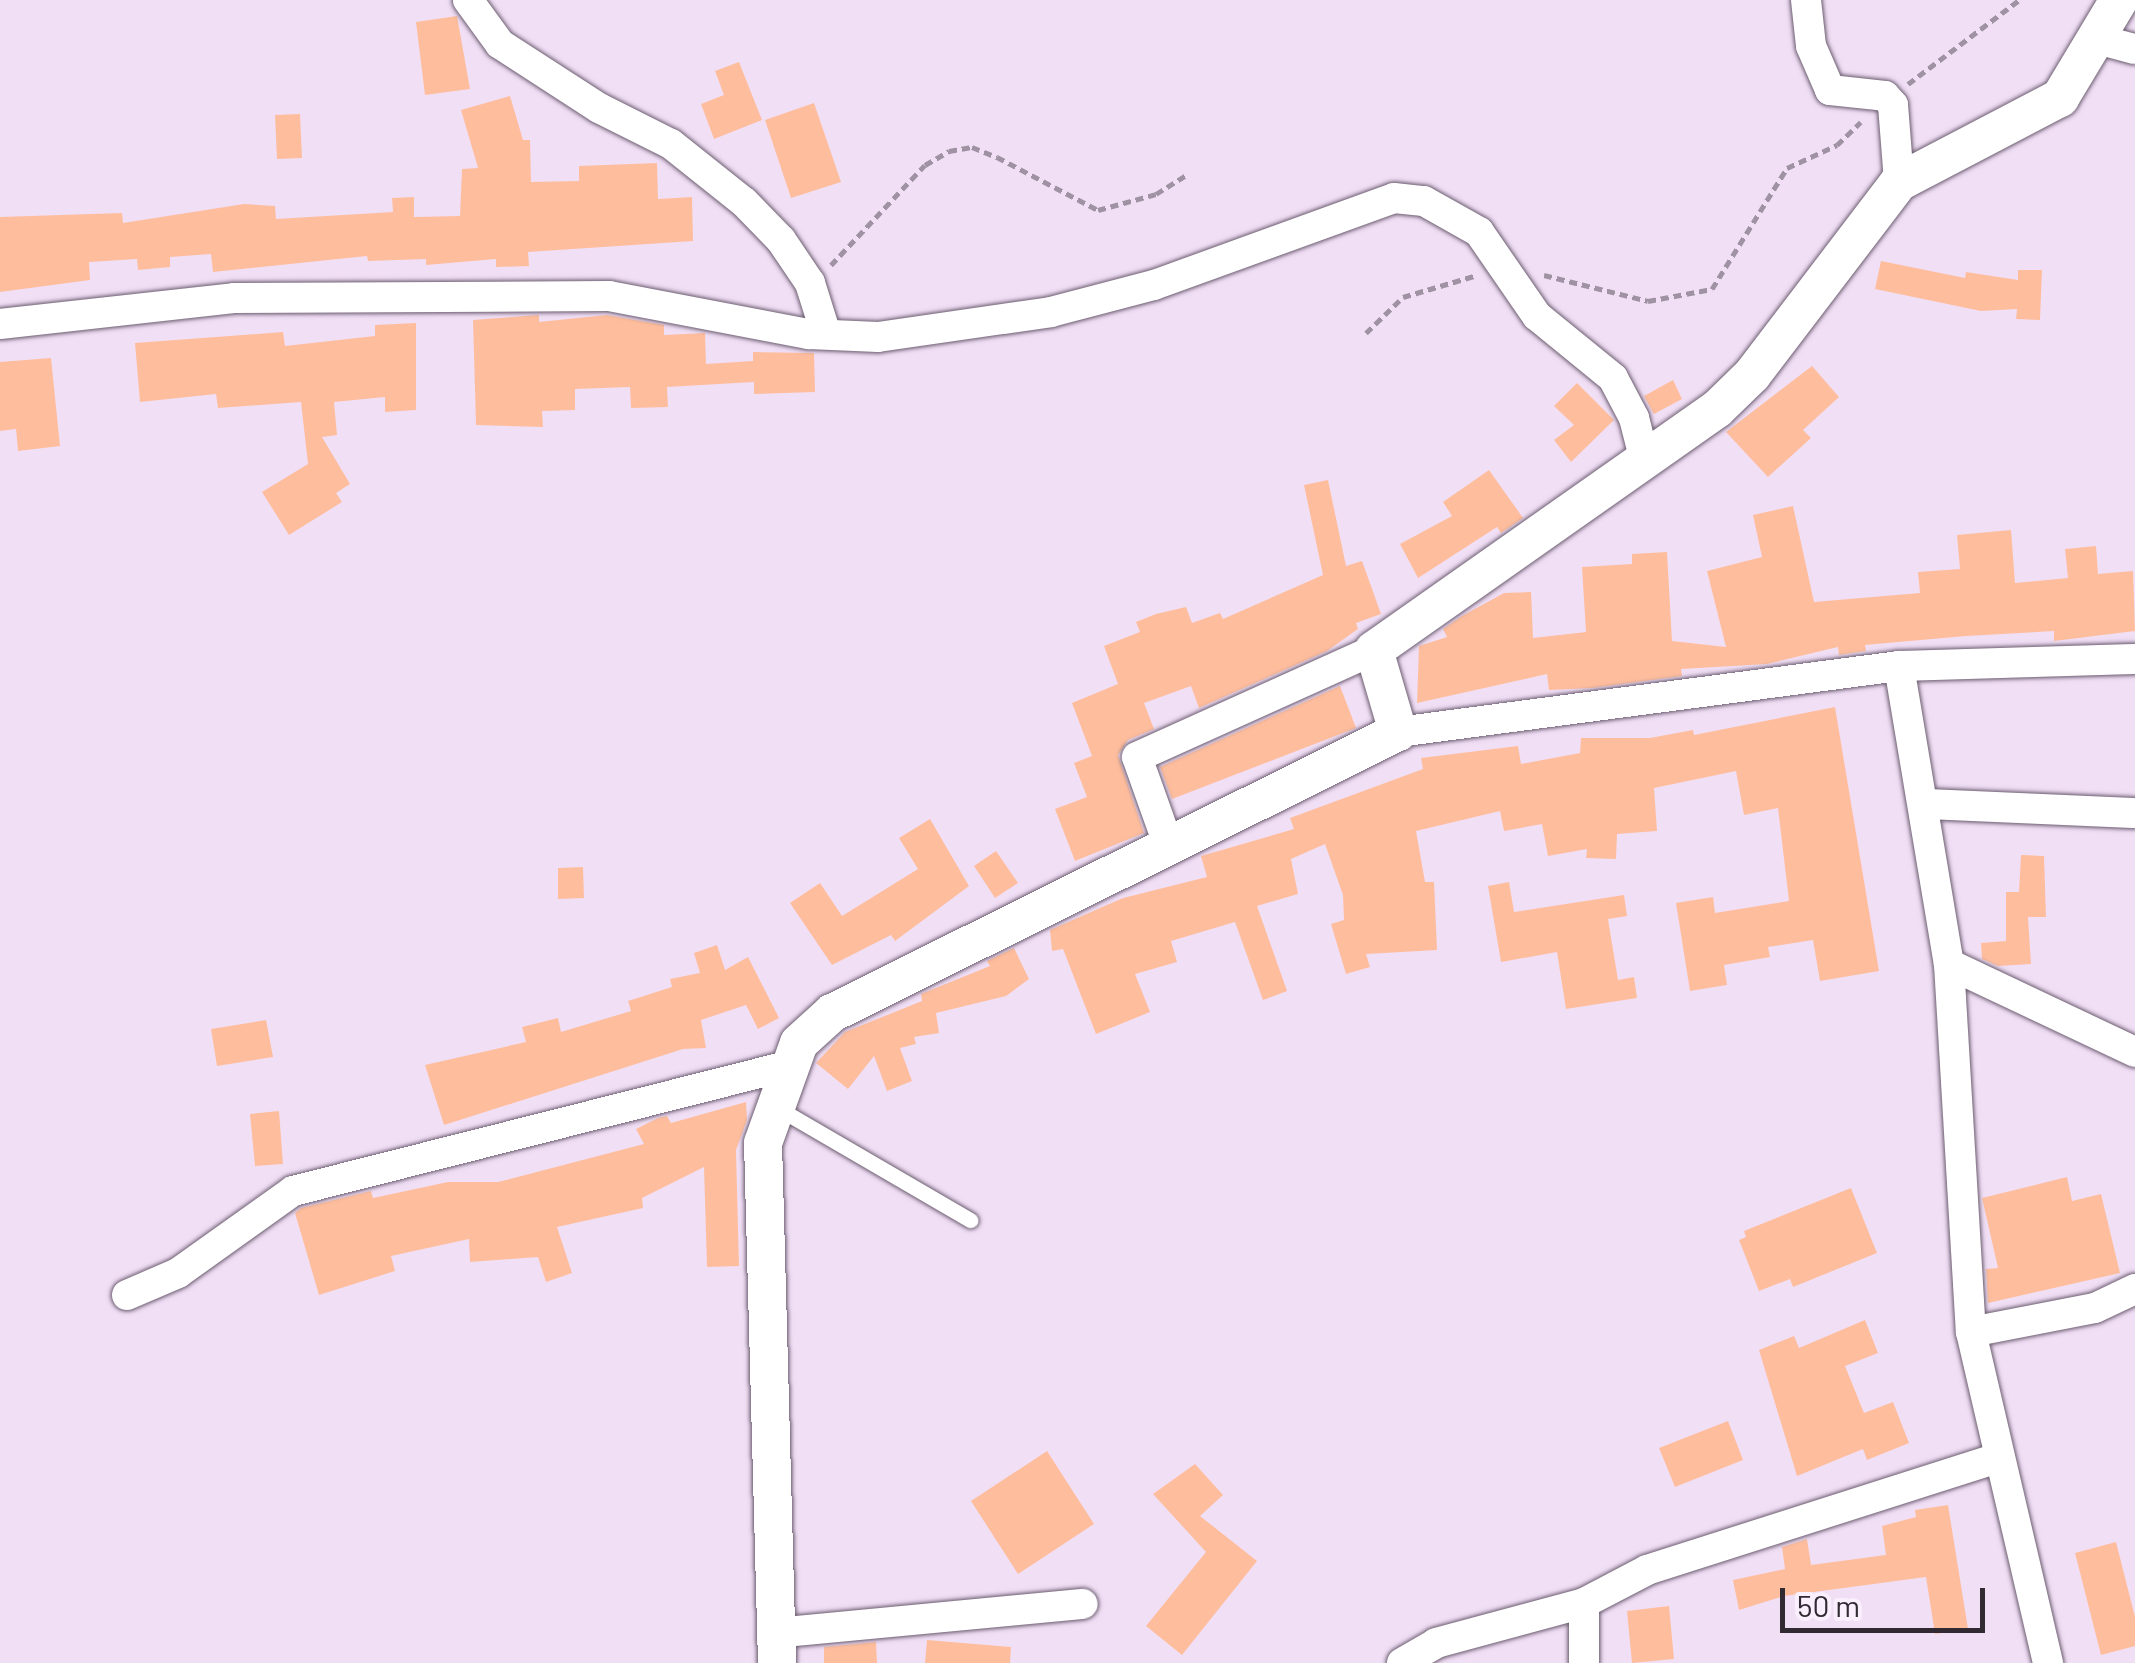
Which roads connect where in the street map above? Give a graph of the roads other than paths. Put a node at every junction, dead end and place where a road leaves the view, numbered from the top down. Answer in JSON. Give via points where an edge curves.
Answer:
{"nodes":[{"id":1,"x":468,"y":0,"type":"edge"},
{"id":2,"x":1806,"y":0,"type":"edge"},
{"id":3,"x":2119,"y":0,"type":"edge"},
{"id":4,"x":2097,"y":39,"type":"junction"},
{"id":5,"x":2135,"y":49,"type":"edge"},
{"id":6,"x":1899,"y":182,"type":"junction"},
{"id":7,"x":0,"y":324,"type":"edge"},
{"id":8,"x":826,"y":334,"type":"junction"},
{"id":9,"x":1645,"y":461,"type":"junction"},
{"id":10,"x":1374,"y":650,"type":"junction"},
{"id":11,"x":2135,"y":659,"type":"edge"},
{"id":12,"x":1899,"y":666,"type":"junction"},
{"id":13,"x":1398,"y":732,"type":"junction"},
{"id":14,"x":1925,"y":804,"type":"junction"},
{"id":15,"x":2135,"y":813,"type":"edge"},
{"id":16,"x":1168,"y":844,"type":"junction"},
{"id":17,"x":1949,"y":964,"type":"junction"},
{"id":18,"x":2135,"y":1052,"type":"edge"},
{"id":19,"x":787,"y":1066,"type":"junction"},
{"id":20,"x":773,"y":1106,"type":"junction"},
{"id":21,"x":970,"y":1220,"type":"dead end"},
{"id":22,"x":2135,"y":1289,"type":"edge"},
{"id":23,"x":127,"y":1296,"type":"dead end"},
{"id":24,"x":1971,"y":1332,"type":"junction"},
{"id":25,"x":1998,"y":1458,"type":"junction"},
{"id":26,"x":1584,"y":1603,"type":"junction"},
{"id":27,"x":1083,"y":1604,"type":"dead end"},
{"id":28,"x":776,"y":1648,"type":"edge"},
{"id":29,"x":1402,"y":1663,"type":"edge"},
{"id":30,"x":1584,"y":1663,"type":"edge"},
{"id":31,"x":2048,"y":1663,"type":"edge"}],
"edges":[{"from":1,"to":8,"type":"street","via":[[500,44],[599,108],[671,144],[744,202],[810,284]]},
{"from":2,"to":6,"type":"street","via":[[1811,46],[1830,90],[1889,98]]},
{"from":3,"to":4,"type":"street"},
{"from":4,"to":5,"type":"street"},
{"from":4,"to":6,"type":"street","via":[[2072,83],[2044,110]]},
{"from":6,"to":9,"type":"street","via":[[1752,374]]},
{"from":7,"to":8,"type":"street","via":[[234,298],[609,296]]},
{"from":8,"to":9,"type":"street","via":[[878,338],[1051,312],[1154,285],[1394,198],[1455,215],[1480,232],[1537,316],[1613,378],[1634,418]]},
{"from":9,"to":10,"type":"street"},
{"from":10,"to":13,"type":"street"},
{"from":10,"to":16,"type":"street","via":[[1138,758]]},
{"from":11,"to":12,"type":"street"},
{"from":12,"to":13,"type":"street"},
{"from":12,"to":14,"type":"street"},
{"from":13,"to":16,"type":"street"},
{"from":14,"to":15,"type":"street"},
{"from":14,"to":17,"type":"street"},
{"from":16,"to":19,"type":"street","via":[[832,1013],[799,1043]]},
{"from":17,"to":18,"type":"street"},
{"from":17,"to":24,"type":"street"},
{"from":19,"to":20,"type":"street"},
{"from":19,"to":23,"type":"street","via":[[293,1191],[178,1273]]},
{"from":20,"to":21,"type":"lane"},
{"from":20,"to":28,"type":"street","via":[[764,1143]]},
{"from":22,"to":24,"type":"street","via":[[2096,1308]]},
{"from":24,"to":25,"type":"street"},
{"from":25,"to":26,"type":"street","via":[[1647,1570]]},
{"from":25,"to":31,"type":"street"},
{"from":26,"to":29,"type":"street","via":[[1436,1643]]},
{"from":26,"to":30,"type":"street"},
{"from":27,"to":28,"type":"street"}]}
